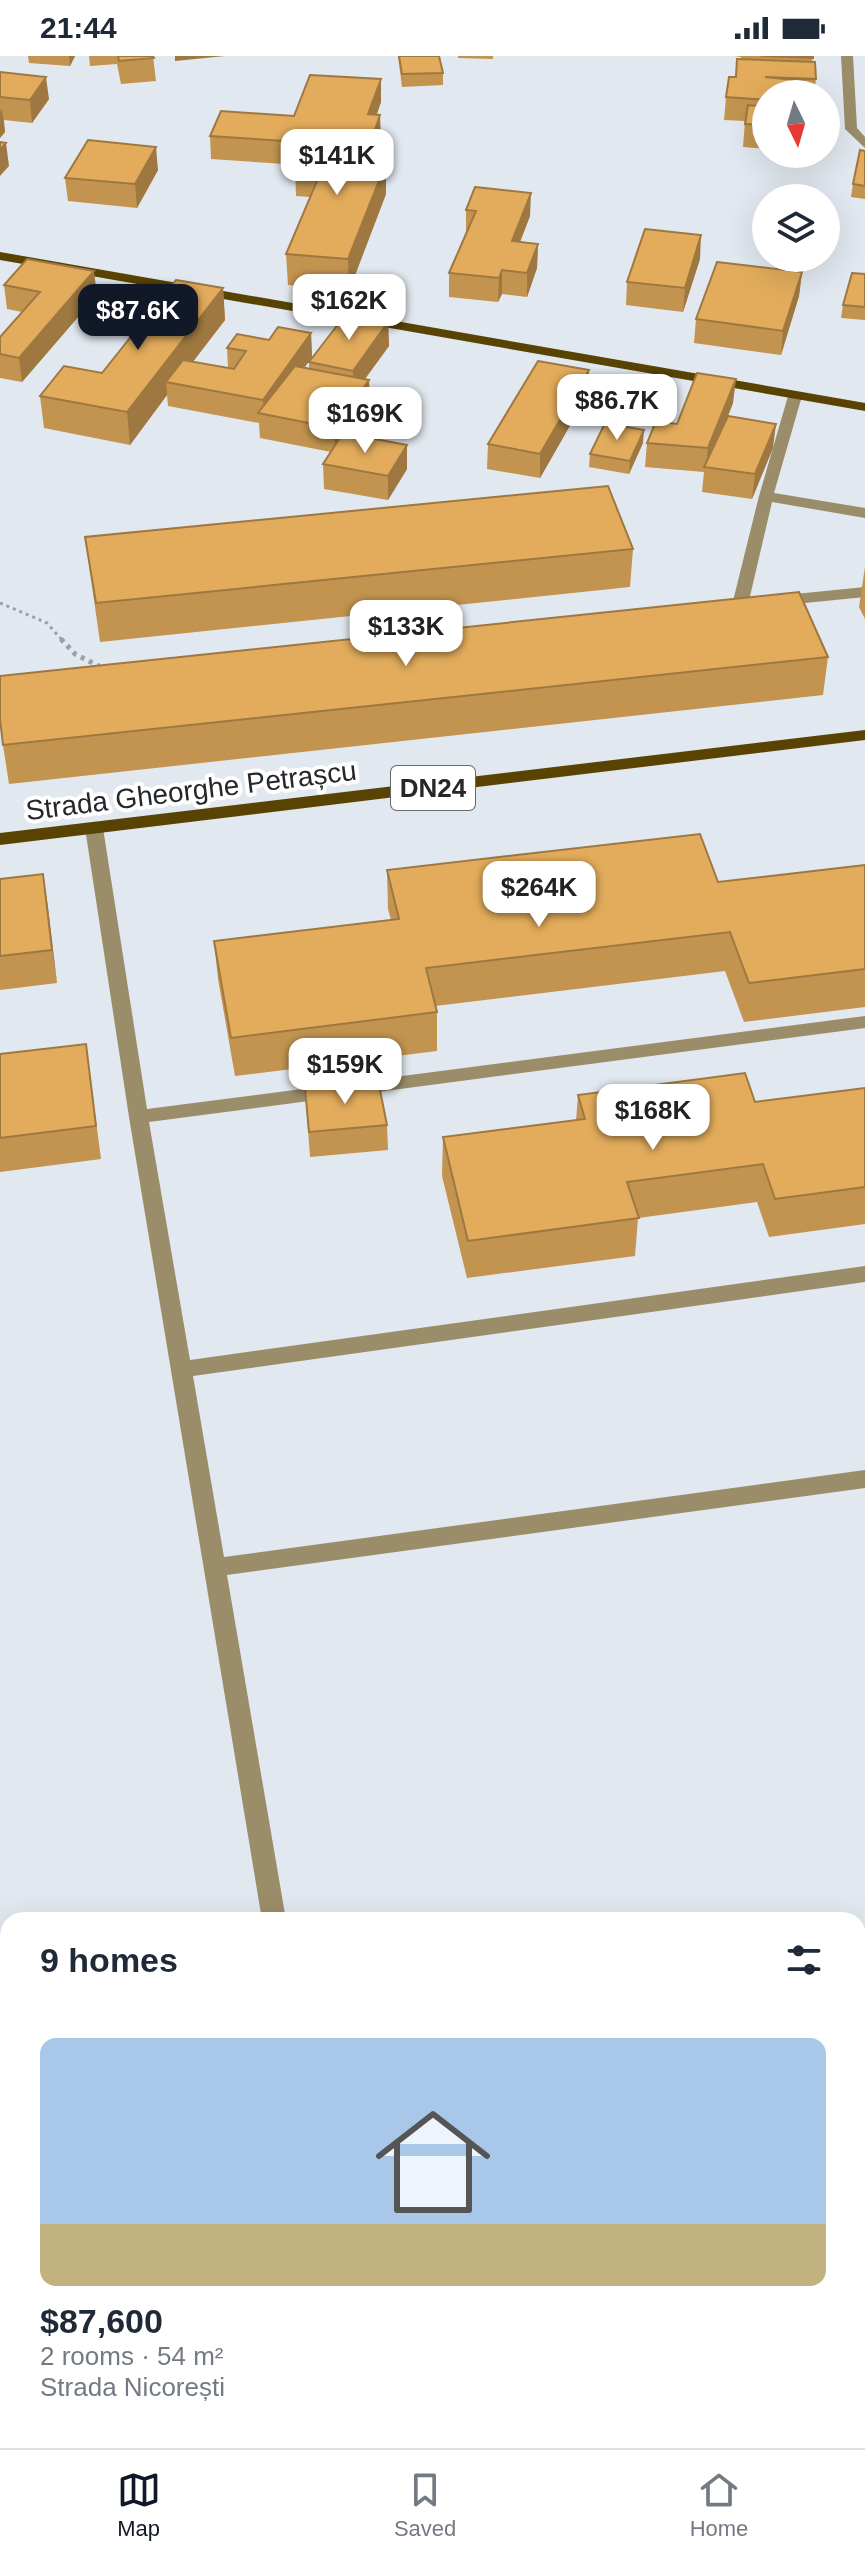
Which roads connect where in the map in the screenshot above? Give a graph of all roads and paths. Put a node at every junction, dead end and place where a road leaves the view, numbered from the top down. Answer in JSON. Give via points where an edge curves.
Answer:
{"nodes":[{"id":1,"x":847,"y":56,"type":"edge"},
{"id":2,"x":865,"y":144,"type":"edge"},
{"id":3,"x":0,"y":256,"type":"edge"},
{"id":4,"x":795,"y":396,"type":"junction"},
{"id":5,"x":865,"y":407,"type":"edge"},
{"id":6,"x":766,"y":496,"type":"junction"},
{"id":7,"x":865,"y":513,"type":"edge"},
{"id":8,"x":865,"y":592,"type":"edge"},
{"id":9,"x":0,"y":603,"type":"edge"},
{"id":10,"x":99,"y":666,"type":"edge"},
{"id":11,"x":865,"y":735,"type":"edge"},
{"id":12,"x":94,"y":828,"type":"junction"},
{"id":13,"x":0,"y":839,"type":"edge"},
{"id":14,"x":865,"y":1022,"type":"edge"},
{"id":15,"x":139,"y":1117,"type":"junction"},
{"id":16,"x":865,"y":1274,"type":"edge"},
{"id":17,"x":182,"y":1369,"type":"junction"},
{"id":18,"x":865,"y":1479,"type":"edge"},
{"id":19,"x":214,"y":1568,"type":"junction"},
{"id":20,"x":273,"y":1912,"type":"edge"}],
"edges":[{"from":1,"to":2,"type":"street","via":[[851,129]]},
{"from":3,"to":4,"type":"main road"},
{"from":4,"to":5,"type":"main road"},
{"from":4,"to":6,"type":"street"},
{"from":6,"to":7,"type":"street"},
{"from":6,"to":8,"type":"street","via":[[732,606]]},
{"from":9,"to":10,"type":"path","via":[[47,623],[75,654]]},
{"from":11,"to":12,"type":"main road","name":"Strada Gheorghe Petrașcu","number":"DN24"},
{"from":12,"to":13,"type":"main road","name":"Strada Gheorghe Petrașcu","number":"DN24"},
{"from":12,"to":15,"type":"street"},
{"from":14,"to":15,"type":"street"},
{"from":15,"to":17,"type":"street"},
{"from":16,"to":17,"type":"street"},
{"from":17,"to":19,"type":"street"},
{"from":18,"to":19,"type":"street"},
{"from":19,"to":20,"type":"street"}]}
